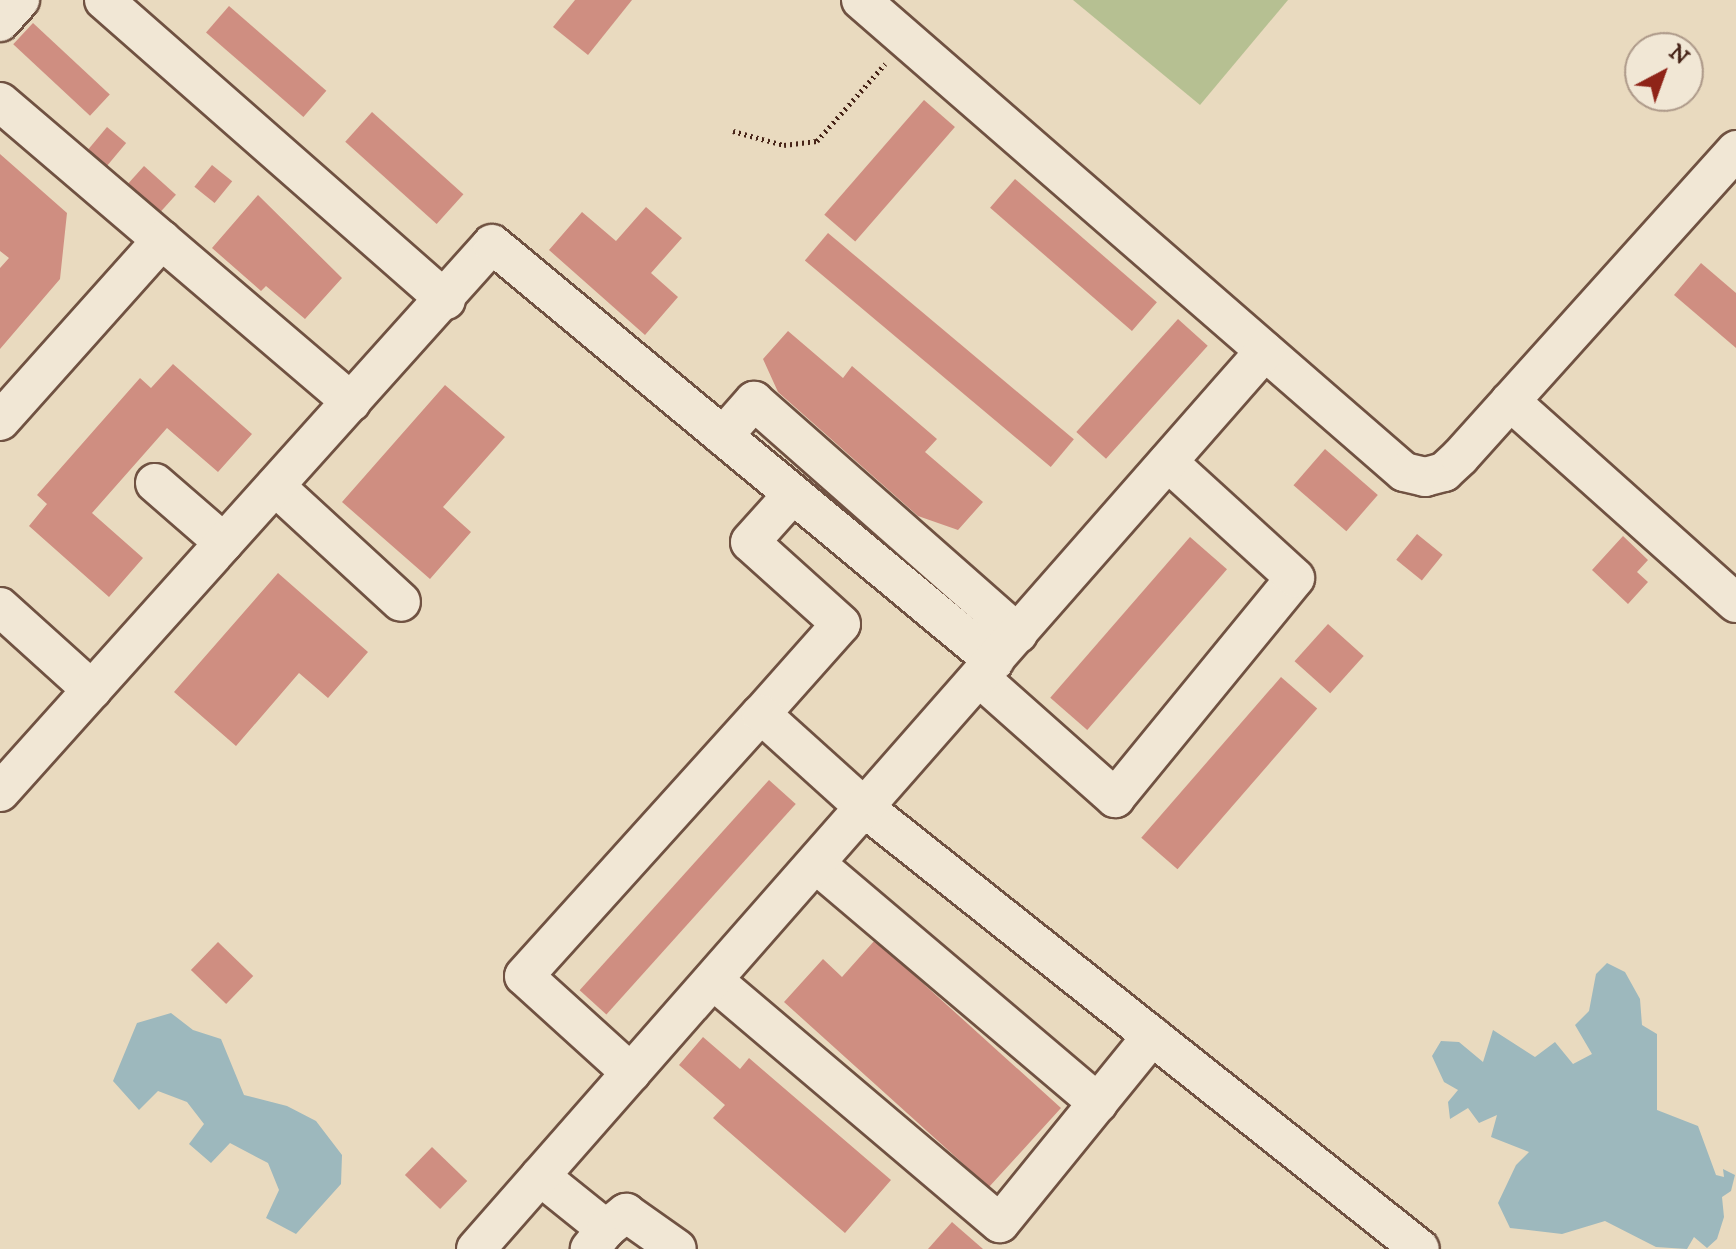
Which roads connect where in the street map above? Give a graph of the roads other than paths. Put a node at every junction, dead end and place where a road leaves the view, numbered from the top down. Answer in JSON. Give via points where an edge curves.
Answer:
{"nodes":[{"id":1,"x":20,"y":0,"type":"edge"},
{"id":2,"x":104,"y":0,"type":"edge"},
{"id":3,"x":861,"y":0,"type":"edge"},
{"id":4,"x":0,"y":22,"type":"edge"},
{"id":5,"x":0,"y":102,"type":"edge"},
{"id":6,"x":1731,"y":165,"type":"edge"},
{"id":7,"x":162,"y":240,"type":"junction"},
{"id":8,"x":446,"y":300,"type":"junction"},
{"id":9,"x":1265,"y":351,"type":"junction"},
{"id":10,"x":1510,"y":401,"type":"junction"},
{"id":11,"x":351,"y":402,"type":"junction"},
{"id":12,"x":0,"y":421,"type":"edge"},
{"id":13,"x":723,"y":436,"type":"junction"},
{"id":14,"x":1168,"y":462,"type":"junction"},
{"id":15,"x":155,"y":483,"type":"dead end"},
{"id":16,"x":275,"y":486,"type":"junction"},
{"id":17,"x":793,"y":494,"type":"junction"},
{"id":18,"x":224,"y":543,"type":"junction"},
{"id":19,"x":401,"y":602,"type":"dead end"},
{"id":20,"x":1736,"y":603,"type":"edge"},
{"id":21,"x":0,"y":607,"type":"edge"},
{"id":22,"x":997,"y":657,"type":"junction"},
{"id":23,"x":92,"y":690,"type":"junction"},
{"id":24,"x":761,"y":714,"type":"junction"},
{"id":25,"x":0,"y":792,"type":"edge"},
{"id":26,"x":866,"y":809,"type":"junction"},
{"id":27,"x":816,"y":864,"type":"junction"},
{"id":28,"x":713,"y":980,"type":"junction"},
{"id":29,"x":1152,"y":1036,"type":"junction"},
{"id":30,"x":631,"y":1073,"type":"junction"},
{"id":31,"x":1098,"y":1103,"type":"junction"},
{"id":32,"x":540,"y":1176,"type":"junction"},
{"id":33,"x":598,"y":1239,"type":"edge"},
{"id":34,"x":479,"y":1248,"type":"edge"},
{"id":35,"x":677,"y":1249,"type":"edge"},
{"id":36,"x":1420,"y":1249,"type":"edge"}],
"edges":[{"from":1,"to":4,"type":"street"},
{"from":2,"to":8,"type":"street"},
{"from":3,"to":9,"type":"street"},
{"from":5,"to":7,"type":"street"},
{"from":6,"to":10,"type":"street"},
{"from":7,"to":11,"type":"street"},
{"from":7,"to":12,"type":"street"},
{"from":8,"to":11,"type":"street"},
{"from":8,"to":13,"type":"street","via":[[492,244]]},
{"from":9,"to":10,"type":"street","via":[[1404,472],[1425,477],[1444,472]]},
{"from":9,"to":14,"type":"street"},
{"from":10,"to":20,"type":"street"},
{"from":11,"to":16,"type":"street"},
{"from":13,"to":17,"type":"street"},
{"from":13,"to":22,"type":"street","via":[[754,401]]},
{"from":14,"to":22,"type":"street"},
{"from":14,"to":22,"type":"street","via":[[1295,578],[1115,798]]},
{"from":15,"to":18,"type":"street"},
{"from":16,"to":18,"type":"street"},
{"from":16,"to":19,"type":"street"},
{"from":17,"to":22,"type":"street"},
{"from":17,"to":24,"type":"street","via":[[750,542],[841,624]]},
{"from":18,"to":23,"type":"street"},
{"from":21,"to":23,"type":"street"},
{"from":22,"to":26,"type":"street"},
{"from":23,"to":25,"type":"street"},
{"from":24,"to":26,"type":"street"},
{"from":24,"to":30,"type":"street","via":[[524,976]]},
{"from":26,"to":27,"type":"street"},
{"from":26,"to":29,"type":"street"},
{"from":27,"to":28,"type":"street"},
{"from":27,"to":31,"type":"street"},
{"from":28,"to":30,"type":"street"},
{"from":28,"to":31,"type":"street","via":[[1000,1223]]},
{"from":29,"to":31,"type":"street"},
{"from":29,"to":36,"type":"street"},
{"from":30,"to":32,"type":"street"},
{"from":32,"to":33,"type":"street"},
{"from":32,"to":34,"type":"street"},
{"from":33,"to":35,"type":"street","via":[[626,1213]]}]}
